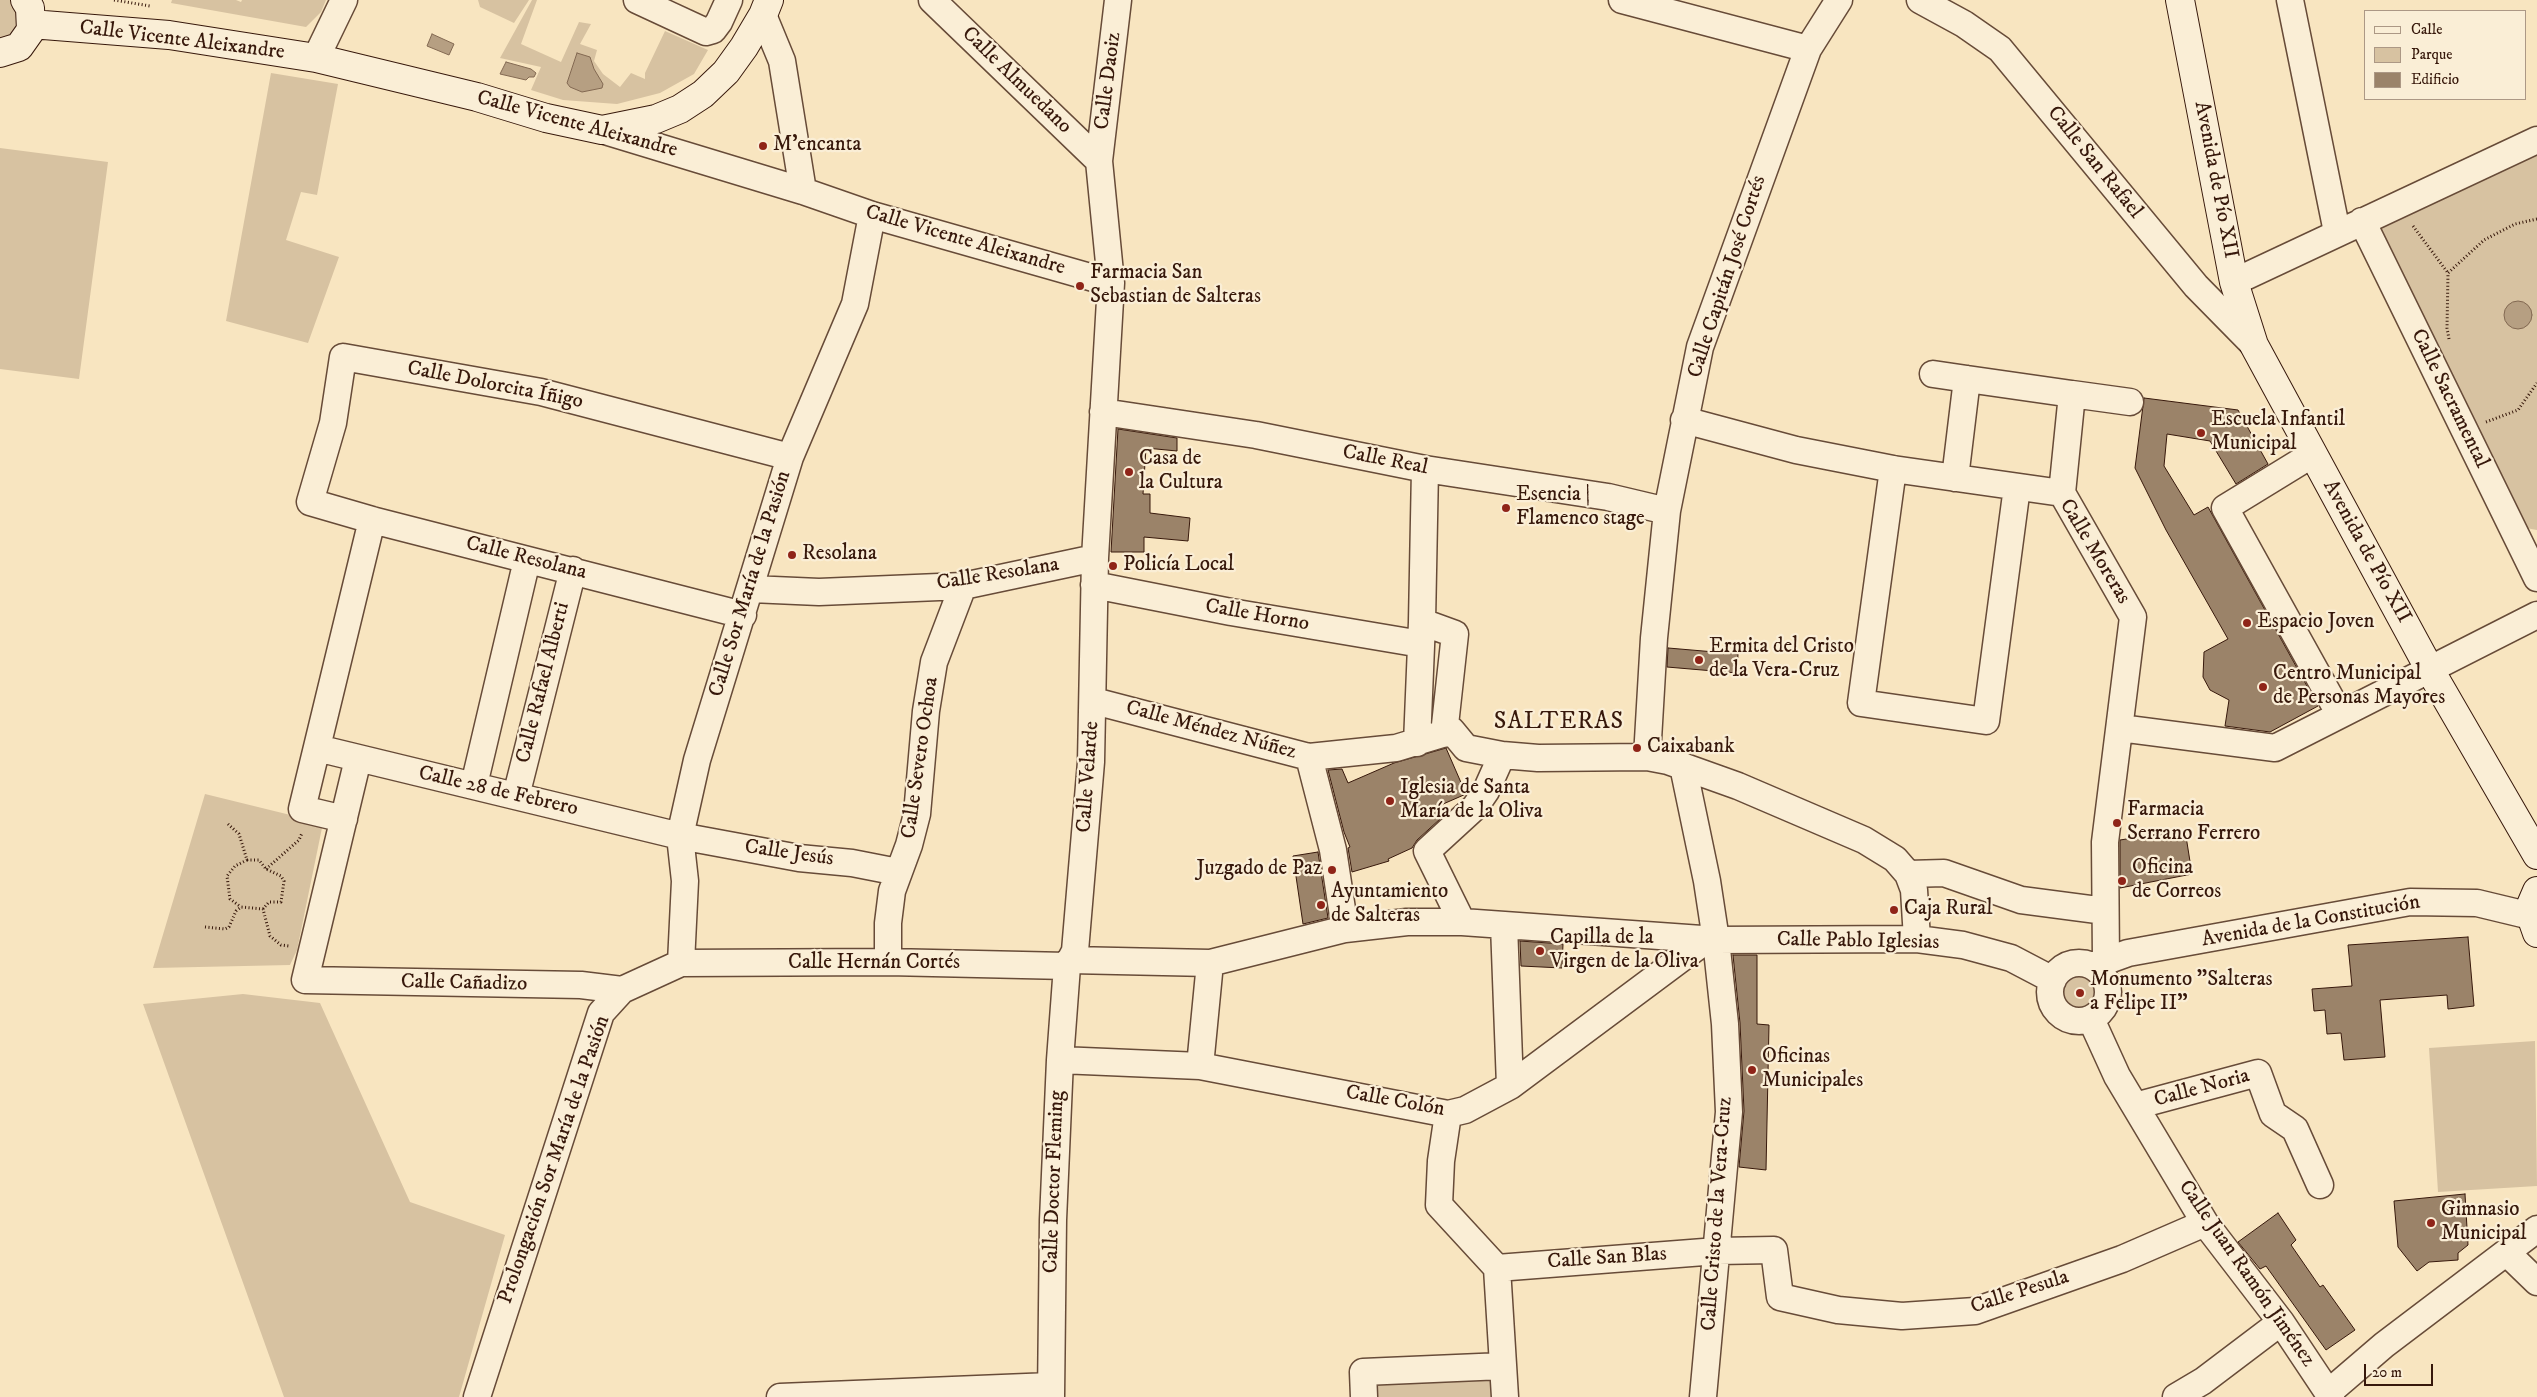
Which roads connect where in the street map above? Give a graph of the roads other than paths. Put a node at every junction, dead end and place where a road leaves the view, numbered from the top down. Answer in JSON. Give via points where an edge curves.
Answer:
{"nodes":[{"id":1,"x":344,"y":0,"type":"edge"},
{"id":2,"x":637,"y":0,"type":"edge"},
{"id":3,"x":729,"y":0,"type":"edge"},
{"id":4,"x":932,"y":0,"type":"edge"},
{"id":5,"x":1118,"y":0,"type":"edge"},
{"id":6,"x":1622,"y":0,"type":"edge"},
{"id":7,"x":1839,"y":0,"type":"edge"},
{"id":8,"x":1920,"y":0,"type":"edge"},
{"id":9,"x":2180,"y":0,"type":"edge"},
{"id":10,"x":2290,"y":0,"type":"edge"},
{"id":11,"x":766,"y":8,"type":"edge"},
{"id":12,"x":28,"y":12,"type":"edge"},
{"id":13,"x":1808,"y":49,"type":"junction"},
{"id":14,"x":0,"y":53,"type":"edge"},
{"id":15,"x":316,"y":58,"type":"junction"},
{"id":16,"x":602,"y":130,"type":"junction"},
{"id":17,"x":2537,"y":140,"type":"edge"},
{"id":18,"x":1099,"y":161,"type":"junction"},
{"id":19,"x":802,"y":191,"type":"junction"},
{"id":20,"x":872,"y":215,"type":"junction"},
{"id":21,"x":2362,"y":221,"type":"junction"},
{"id":22,"x":2337,"y":232,"type":"junction"},
{"id":23,"x":2234,"y":282,"type":"junction"},
{"id":24,"x":1111,"y":283,"type":"junction"},
{"id":25,"x":2254,"y":345,"type":"junction"},
{"id":26,"x":1933,"y":374,"type":"dead end"},
{"id":27,"x":1966,"y":379,"type":"junction"},
{"id":28,"x":2072,"y":394,"type":"junction"},
{"id":29,"x":2130,"y":402,"type":"dead end"},
{"id":30,"x":1103,"y":412,"type":"junction"},
{"id":31,"x":1684,"y":420,"type":"junction"},
{"id":32,"x":790,"y":457,"type":"junction"},
{"id":33,"x":2300,"y":462,"type":"dead end"},
{"id":34,"x":1425,"y":469,"type":"junction"},
{"id":35,"x":1893,"y":469,"type":"junction"},
{"id":36,"x":1955,"y":478,"type":"junction"},
{"id":37,"x":2017,"y":487,"type":"junction"},
{"id":38,"x":2062,"y":493,"type":"junction"},
{"id":39,"x":310,"y":502,"type":"joint"},
{"id":40,"x":1667,"y":511,"type":"junction"},
{"id":41,"x":372,"y":520,"type":"junction"},
{"id":42,"x":1094,"y":558,"type":"junction"},
{"id":43,"x":527,"y":560,"type":"junction"},
{"id":44,"x":572,"y":570,"type":"junction"},
{"id":45,"x":2537,"y":578,"type":"edge"},
{"id":46,"x":1094,"y":585,"type":"junction"},
{"id":47,"x":963,"y":586,"type":"junction"},
{"id":48,"x":751,"y":589,"type":"junction"},
{"id":49,"x":2537,"y":614,"type":"edge"},
{"id":50,"x":743,"y":615,"type":"junction"},
{"id":51,"x":1421,"y":633,"type":"junction"},
{"id":52,"x":2430,"y":670,"type":"junction"},
{"id":53,"x":1094,"y":701,"type":"junction"},
{"id":54,"x":2340,"y":715,"type":"junction"},
{"id":55,"x":2120,"y":728,"type":"junction"},
{"id":56,"x":1444,"y":734,"type":"junction"},
{"id":57,"x":1418,"y":743,"type":"junction"},
{"id":58,"x":317,"y":748,"type":"junction"},
{"id":59,"x":1502,"y":755,"type":"junction"},
{"id":60,"x":1309,"y":757,"type":"junction"},
{"id":61,"x":1647,"y":757,"type":"junction"},
{"id":62,"x":358,"y":759,"type":"junction"},
{"id":63,"x":1683,"y":766,"type":"junction"},
{"id":64,"x":474,"y":785,"type":"junction"},
{"id":65,"x":516,"y":796,"type":"junction"},
{"id":66,"x":344,"y":819,"type":"junction"},
{"id":67,"x":680,"y":836,"type":"junction"},
{"id":68,"x":2537,"y":855,"type":"edge"},
{"id":69,"x":898,"y":872,"type":"junction"},
{"id":70,"x":1908,"y":874,"type":"junction"},
{"id":71,"x":2105,"y":911,"type":"junction"},
{"id":72,"x":2535,"y":913,"type":"edge"},
{"id":73,"x":1462,"y":922,"type":"junction"},
{"id":74,"x":1504,"y":925,"type":"junction"},
{"id":75,"x":1346,"y":929,"type":"junction"},
{"id":76,"x":1917,"y":939,"type":"junction"},
{"id":77,"x":1711,"y":940,"type":"junction"},
{"id":78,"x":888,"y":962,"type":"junction"},
{"id":79,"x":681,"y":963,"type":"junction"},
{"id":80,"x":1069,"y":963,"type":"junction"},
{"id":81,"x":1210,"y":963,"type":"junction"},
{"id":82,"x":2099,"y":963,"type":"junction"},
{"id":83,"x":2052,"y":980,"type":"junction"},
{"id":84,"x":622,"y":990,"type":"junction"},
{"id":85,"x":2091,"y":1019,"type":"junction"},
{"id":86,"x":1060,"y":1060,"type":"junction"},
{"id":87,"x":1200,"y":1066,"type":"junction"},
{"id":88,"x":1510,"y":1086,"type":"junction"},
{"id":89,"x":2136,"y":1106,"type":"junction"},
{"id":90,"x":1448,"y":1114,"type":"junction"},
{"id":91,"x":2320,"y":1185,"type":"dead end"},
{"id":92,"x":2205,"y":1223,"type":"junction"},
{"id":93,"x":2537,"y":1229,"type":"edge"},
{"id":94,"x":1717,"y":1251,"type":"junction"},
{"id":95,"x":2507,"y":1253,"type":"junction"},
{"id":96,"x":1497,"y":1268,"type":"junction"},
{"id":97,"x":2537,"y":1282,"type":"edge"},
{"id":98,"x":2281,"y":1322,"type":"junction"},
{"id":99,"x":1503,"y":1366,"type":"junction"},
{"id":100,"x":1051,"y":1392,"type":"edge"},
{"id":101,"x":2330,"y":1395,"type":"edge"},
{"id":102,"x":477,"y":1397,"type":"edge"},
{"id":103,"x":780,"y":1397,"type":"edge"},
{"id":104,"x":1364,"y":1397,"type":"edge"},
{"id":105,"x":1505,"y":1397,"type":"edge"},
{"id":106,"x":1703,"y":1397,"type":"edge"},
{"id":107,"x":2176,"y":1397,"type":"edge"}],
"edges":[{"from":1,"to":15,"type":"street"},
{"from":2,"to":3,"type":"street","via":[[706,32],[713,30],[719,22]]},
{"from":4,"to":18,"type":"street","name":"Calle Almuedano"},
{"from":5,"to":18,"type":"street","name":"Calle Daoiz"},
{"from":6,"to":13,"type":"street"},
{"from":7,"to":13,"type":"street","name":"Calle Capitán José Cortés"},
{"from":8,"to":25,"type":"street","name":"Calle San Rafael","via":[[1964,24],[2000,49],[2196,286]]},
{"from":9,"to":23,"type":"main road","name":"Avenida de Pío XII"},
{"from":10,"to":22,"type":"street"},
{"from":11,"to":16,"type":"main road","via":[[726,72],[703,94],[656,119]]},
{"from":11,"to":19,"type":"street","via":[[782,61]]},
{"from":12,"to":14,"type":"main road","via":[[26,39],[19,47]]},
{"from":12,"to":15,"type":"main road","name":"Calle Vicente Aleixandre"},
{"from":13,"to":31,"type":"street","name":"Calle Capitán José Cortés","via":[[1700,347]]},
{"from":15,"to":16,"type":"main road","name":"Calle Vicente Aleixandre"},
{"from":16,"to":19,"type":"street","name":"Calle Vicente Aleixandre"},
{"from":17,"to":21,"type":"street"},
{"from":18,"to":24,"type":"street","name":"Calle Daoiz"},
{"from":19,"to":20,"type":"street","name":"Calle Vicente Aleixandre"},
{"from":20,"to":24,"type":"street","name":"Calle Vicente Aleixandre"},
{"from":20,"to":32,"type":"street","name":"Calle Sor María de la Pasión","via":[[855,304]]},
{"from":21,"to":22,"type":"street"},
{"from":21,"to":45,"type":"street","name":"Calle Sacramental"},
{"from":22,"to":23,"type":"street"},
{"from":23,"to":25,"type":"main road","name":"Avenida de Pío XII"},
{"from":24,"to":30,"type":"street","name":"Calle Daoiz"},
{"from":25,"to":52,"type":"main road","name":"Avenida de Pío XII"},
{"from":26,"to":27,"type":"street"},
{"from":27,"to":28,"type":"street"},
{"from":27,"to":36,"type":"street"},
{"from":28,"to":29,"type":"street"},
{"from":28,"to":38,"type":"street"},
{"from":30,"to":34,"type":"street","name":"Calle Real","via":[[1256,435]]},
{"from":30,"to":42,"type":"street","name":"Calle Velarde"},
{"from":31,"to":35,"type":"street","name":"Calle Moreras","via":[[1796,450]]},
{"from":31,"to":40,"type":"street","name":"Calle Capitán José Cortés"},
{"from":32,"to":39,"type":"street","name":"Calle Dolorcita Íñigo","via":[[541,392],[343,357],[333,423]]},
{"from":32,"to":48,"type":"street","name":"Calle Sor María de la Pasión"},
{"from":33,"to":54,"type":"street","via":[[2225,508]]},
{"from":34,"to":40,"type":"street","name":"Calle Real","via":[[1608,497]]},
{"from":34,"to":51,"type":"street"},
{"from":35,"to":36,"type":"street","name":"Calle Moreras"},
{"from":35,"to":37,"type":"street","via":[[1861,703],[1871,705],[1986,721]]},
{"from":36,"to":37,"type":"street","name":"Calle Moreras"},
{"from":37,"to":38,"type":"street","name":"Calle Moreras"},
{"from":38,"to":55,"type":"street","name":"Calle Moreras","via":[[2133,617]]},
{"from":39,"to":41,"type":"street","name":"Calle Resolana"},
{"from":40,"to":61,"type":"street","name":"Calle Capitán José Cortés","via":[[1654,638]]},
{"from":41,"to":43,"type":"street","name":"Calle Resolana"},
{"from":41,"to":58,"type":"street"},
{"from":42,"to":46,"type":"street","name":"Calle Velarde"},
{"from":42,"to":47,"type":"street","name":"Calle Resolana"},
{"from":43,"to":44,"type":"street","name":"Calle Resolana"},
{"from":43,"to":64,"type":"street"},
{"from":44,"to":50,"type":"street","name":"Calle Resolana"},
{"from":44,"to":65,"type":"street","name":"Calle Rafael Alberti"},
{"from":46,"to":51,"type":"street","name":"Calle Horno","via":[[1231,612]]},
{"from":46,"to":53,"type":"street","name":"Calle Velarde"},
{"from":47,"to":48,"type":"street","name":"Calle Resolana","via":[[819,592]]},
{"from":47,"to":69,"type":"street","name":"Calle Severo Ochoa","via":[[934,662],[926,711],[917,814],[910,845]]},
{"from":48,"to":50,"type":"street","name":"Calle Sor María de la Pasión"},
{"from":49,"to":52,"type":"street"},
{"from":50,"to":67,"type":"street","name":"Calle Sor María de la Pasión","via":[[697,760]]},
{"from":51,"to":56,"type":"street","name":"Calle Horno","via":[[1456,634]]},
{"from":51,"to":57,"type":"street"},
{"from":52,"to":54,"type":"street"},
{"from":52,"to":68,"type":"main road","name":"Avenida de Pío XII"},
{"from":53,"to":60,"type":"street","name":"Calle Méndez Núñez"},
{"from":53,"to":80,"type":"street","name":"Calle Velarde","via":[[1076,942]]},
{"from":54,"to":55,"type":"street","via":[[2275,748]]},
{"from":55,"to":71,"type":"street","name":"Calle Moreras","via":[[2105,842]]},
{"from":56,"to":57,"type":"street","name":"Calle Méndez Núñez"},
{"from":56,"to":59,"type":"street","via":[[1452,731],[1466,748]]},
{"from":57,"to":60,"type":"street","name":"Calle Méndez Núñez"},
{"from":58,"to":62,"type":"street","name":"Calle 28 de Febrero"},
{"from":58,"to":66,"type":"street","via":[[302,809]]},
{"from":59,"to":61,"type":"street","via":[[1538,758]]},
{"from":59,"to":73,"type":"street","via":[[1475,807],[1427,851]]},
{"from":60,"to":75,"type":"street","via":[[1333,850]]},
{"from":61,"to":63,"type":"street"},
{"from":62,"to":64,"type":"street","name":"Calle 28 de Febrero"},
{"from":62,"to":66,"type":"street"},
{"from":63,"to":70,"type":"street","via":[[1864,840],[1894,859]]},
{"from":63,"to":77,"type":"street","name":"Calle Cristo de la Vera-Cruz","via":[[1707,881]]},
{"from":64,"to":65,"type":"street","name":"Calle 28 de Febrero"},
{"from":65,"to":67,"type":"street","name":"Calle 28 de Febrero"},
{"from":66,"to":84,"type":"street","name":"Calle Cañadizo","via":[[305,980],[581,985]]},
{"from":67,"to":69,"type":"street","name":"Calle Jesús"},
{"from":67,"to":79,"type":"street","name":"Calle Sor María de la Pasión","via":[[685,881]]},
{"from":69,"to":78,"type":"street","name":"Calle Severo Ochoa","via":[[888,923]]},
{"from":70,"to":71,"type":"street","via":[[1944,873],[2021,900]]},
{"from":70,"to":76,"type":"street","via":[[1914,890]]},
{"from":71,"to":82,"type":"street","name":"Calle Moreras"},
{"from":72,"to":82,"type":"street","name":"Avenida de la Constitución","via":[[2477,903],[2410,902],[2138,952]]},
{"from":73,"to":74,"type":"street","name":"Calle Pablo Iglesias"},
{"from":73,"to":75,"type":"street","name":"Calle Pablo Iglesias","via":[[1406,922]]},
{"from":74,"to":77,"type":"street","name":"Calle Pablo Iglesias"},
{"from":74,"to":88,"type":"street"},
{"from":75,"to":81,"type":"street","name":"Calle Hernán Cortés"},
{"from":76,"to":77,"type":"street","name":"Calle Pablo Iglesias"},
{"from":76,"to":83,"type":"street","name":"Calle Pablo Iglesias","via":[[1963,945],[2011,958]]},
{"from":77,"to":88,"type":"street","name":"Calle Colón"},
{"from":77,"to":94,"type":"street","name":"Calle Cristo de la Vera-Cruz","via":[[1725,1024],[1729,1112]]},
{"from":78,"to":79,"type":"street","name":"Calle Hernán Cortés"},
{"from":78,"to":80,"type":"street","name":"Calle Hernán Cortés"},
{"from":79,"to":84,"type":"street","name":"Prolongación Sor María de la Pasión"},
{"from":80,"to":81,"type":"street","name":"Calle Hernán Cortés"},
{"from":80,"to":86,"type":"street","name":"Calle Doctor Fleming"},
{"from":81,"to":87,"type":"street"},
{"from":82,"to":83,"type":"street","via":[[2065,966]]},
{"from":82,"to":85,"type":"street","via":[[2106,979],[2108,998],[2099,1014]]},
{"from":83,"to":85,"type":"street","via":[[2050,990],[2055,1009],[2071,1020]]},
{"from":84,"to":102,"type":"street","name":"Prolongación Sor María de la Pasión","via":[[601,1013]]},
{"from":85,"to":89,"type":"street","name":"Calle Juan Ramón Jiménez","via":[[2117,1076]]},
{"from":86,"to":87,"type":"street","name":"Calle Colón"},
{"from":86,"to":100,"type":"street","name":"Calle Doctor Fleming","via":[[1053,1220]]},
{"from":87,"to":90,"type":"street","name":"Calle Colón"},
{"from":88,"to":90,"type":"street","name":"Calle Colón","via":[[1466,1110]]},
{"from":89,"to":91,"type":"street","name":"Calle Noria","via":[[2258,1073],[2273,1114],[2295,1129]]},
{"from":89,"to":92,"type":"street","name":"Calle Juan Ramón Jiménez"},
{"from":90,"to":96,"type":"street","via":[[1439,1205]]},
{"from":92,"to":94,"type":"street","name":"Calle Pesula","via":[[2122,1259],[1975,1311],[1902,1316],[1838,1310],[1780,1297],[1774,1250]]},
{"from":92,"to":98,"type":"street","name":"Calle Juan Ramón Jiménez"},
{"from":93,"to":95,"type":"street"},
{"from":94,"to":96,"type":"street","name":"Calle San Blas"},
{"from":94,"to":106,"type":"street","name":"Calle Cristo de la Vera-Cruz"},
{"from":95,"to":97,"type":"street"},
{"from":95,"to":101,"type":"street","via":[[2384,1345]]},
{"from":96,"to":99,"type":"street"},
{"from":98,"to":101,"type":"street","name":"Calle Juan Ramón Jiménez"},
{"from":98,"to":107,"type":"street","via":[[2203,1381]]},
{"from":99,"to":104,"type":"street","via":[[1363,1372]]},
{"from":99,"to":105,"type":"street"},
{"from":100,"to":103,"type":"street"}]}
